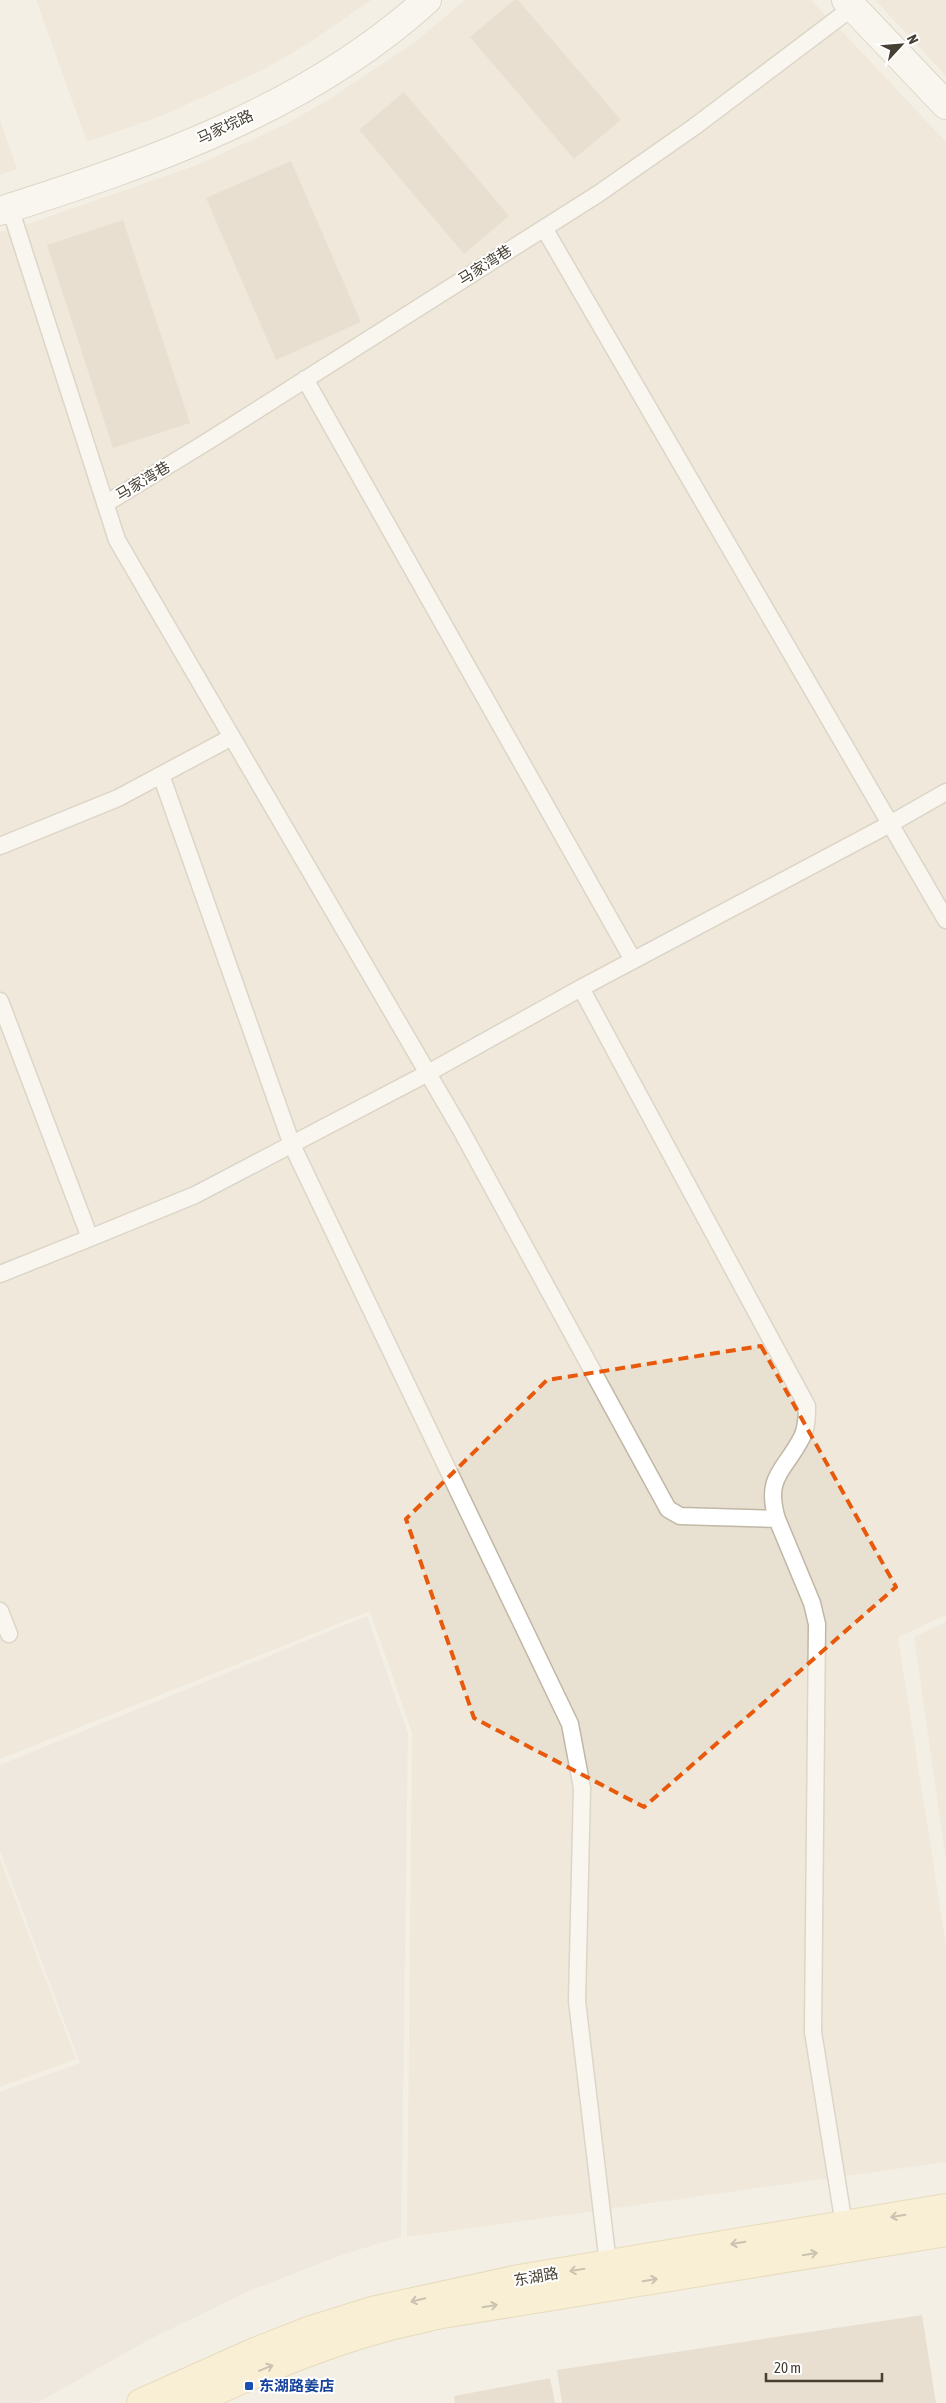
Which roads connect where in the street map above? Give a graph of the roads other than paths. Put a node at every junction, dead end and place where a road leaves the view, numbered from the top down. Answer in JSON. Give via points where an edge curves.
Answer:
{"nodes":[{"id":1,"x":427,"y":0,"type":"edge"},
{"id":2,"x":850,"y":4,"type":"edge"},
{"id":3,"x":946,"y":104,"type":"edge"},
{"id":4,"x":5,"y":209,"type":"edge"},
{"id":5,"x":544,"y":228,"type":"junction"},
{"id":6,"x":305,"y":379,"type":"junction"},
{"id":7,"x":105,"y":504,"type":"junction"},
{"id":8,"x":232,"y":737,"type":"junction"},
{"id":9,"x":161,"y":775,"type":"junction"},
{"id":10,"x":946,"y":792,"type":"edge"},
{"id":11,"x":890,"y":824,"type":"junction"},
{"id":12,"x":0,"y":846,"type":"edge"},
{"id":13,"x":946,"y":920,"type":"edge"},
{"id":14,"x":633,"y":960,"type":"junction"},
{"id":15,"x":581,"y":988,"type":"junction"},
{"id":16,"x":0,"y":1001,"type":"edge"},
{"id":17,"x":428,"y":1074,"type":"junction"},
{"id":18,"x":292,"y":1145,"type":"junction"},
{"id":19,"x":90,"y":1238,"type":"junction"},
{"id":20,"x":0,"y":1274,"type":"edge"},
{"id":21,"x":776,"y":1520,"type":"junction"},
{"id":22,"x":0,"y":1611,"type":"edge"},
{"id":23,"x":10,"y":1634,"type":"dead end"},
{"id":24,"x":946,"y":2208,"type":"edge"},
{"id":25,"x":844,"y":2225,"type":"junction"},
{"id":26,"x":946,"y":2232,"type":"edge"},
{"id":27,"x":608,"y":2264,"type":"junction"},
{"id":28,"x":141,"y":2403,"type":"edge"},
{"id":29,"x":190,"y":2403,"type":"edge"}],
"edges":[{"from":1,"to":4,"type":"street","name":"马家垸路","via":[[398,26],[357,55],[225,129],[100,178]]},
{"from":2,"to":3,"type":"street"},
{"from":2,"to":5,"type":"lane","name":"马家湾巷","via":[[694,127]]},
{"from":4,"to":7,"type":"lane"},
{"from":5,"to":6,"type":"lane","name":"马家湾巷"},
{"from":5,"to":11,"type":"lane"},
{"from":6,"to":7,"type":"lane","name":"马家湾巷"},
{"from":6,"to":14,"type":"lane"},
{"from":7,"to":8,"type":"lane","via":[[116,540]]},
{"from":8,"to":9,"type":"lane"},
{"from":8,"to":17,"type":"lane"},
{"from":9,"to":12,"type":"lane","via":[[118,798]]},
{"from":9,"to":18,"type":"lane"},
{"from":10,"to":11,"type":"lane"},
{"from":11,"to":13,"type":"lane"},
{"from":11,"to":14,"type":"lane"},
{"from":14,"to":15,"type":"lane"},
{"from":15,"to":17,"type":"lane"},
{"from":15,"to":21,"type":"lane","via":[[807,1406],[802,1436],[779,1471],[773,1488],[771,1502]]},
{"from":16,"to":19,"type":"lane"},
{"from":17,"to":18,"type":"lane"},
{"from":17,"to":21,"type":"lane","via":[[668,1509],[680,1516]]},
{"from":18,"to":19,"type":"lane","via":[[195,1195]]},
{"from":18,"to":27,"type":"lane","via":[[570,1724],[582,1788],[576,2001]]},
{"from":19,"to":20,"type":"lane"},
{"from":21,"to":25,"type":"lane","via":[[812,1603],[817,1624],[813,2032]]},
{"from":22,"to":23,"type":"lane"},
{"from":24,"to":25,"type":"main road","name":"东湖路","one_way":true},
{"from":25,"to":27,"type":"main road","name":"东湖路","one_way":true},
{"from":29,"to":26,"type":"main road","name":"东湖路","one_way":true,"via":[[318,2349],[378,2329],[442,2314]]},
{"from":27,"to":28,"type":"main road","name":"东湖路","one_way":true,"via":[[519,2279],[372,2311],[255,2352]]}]}
